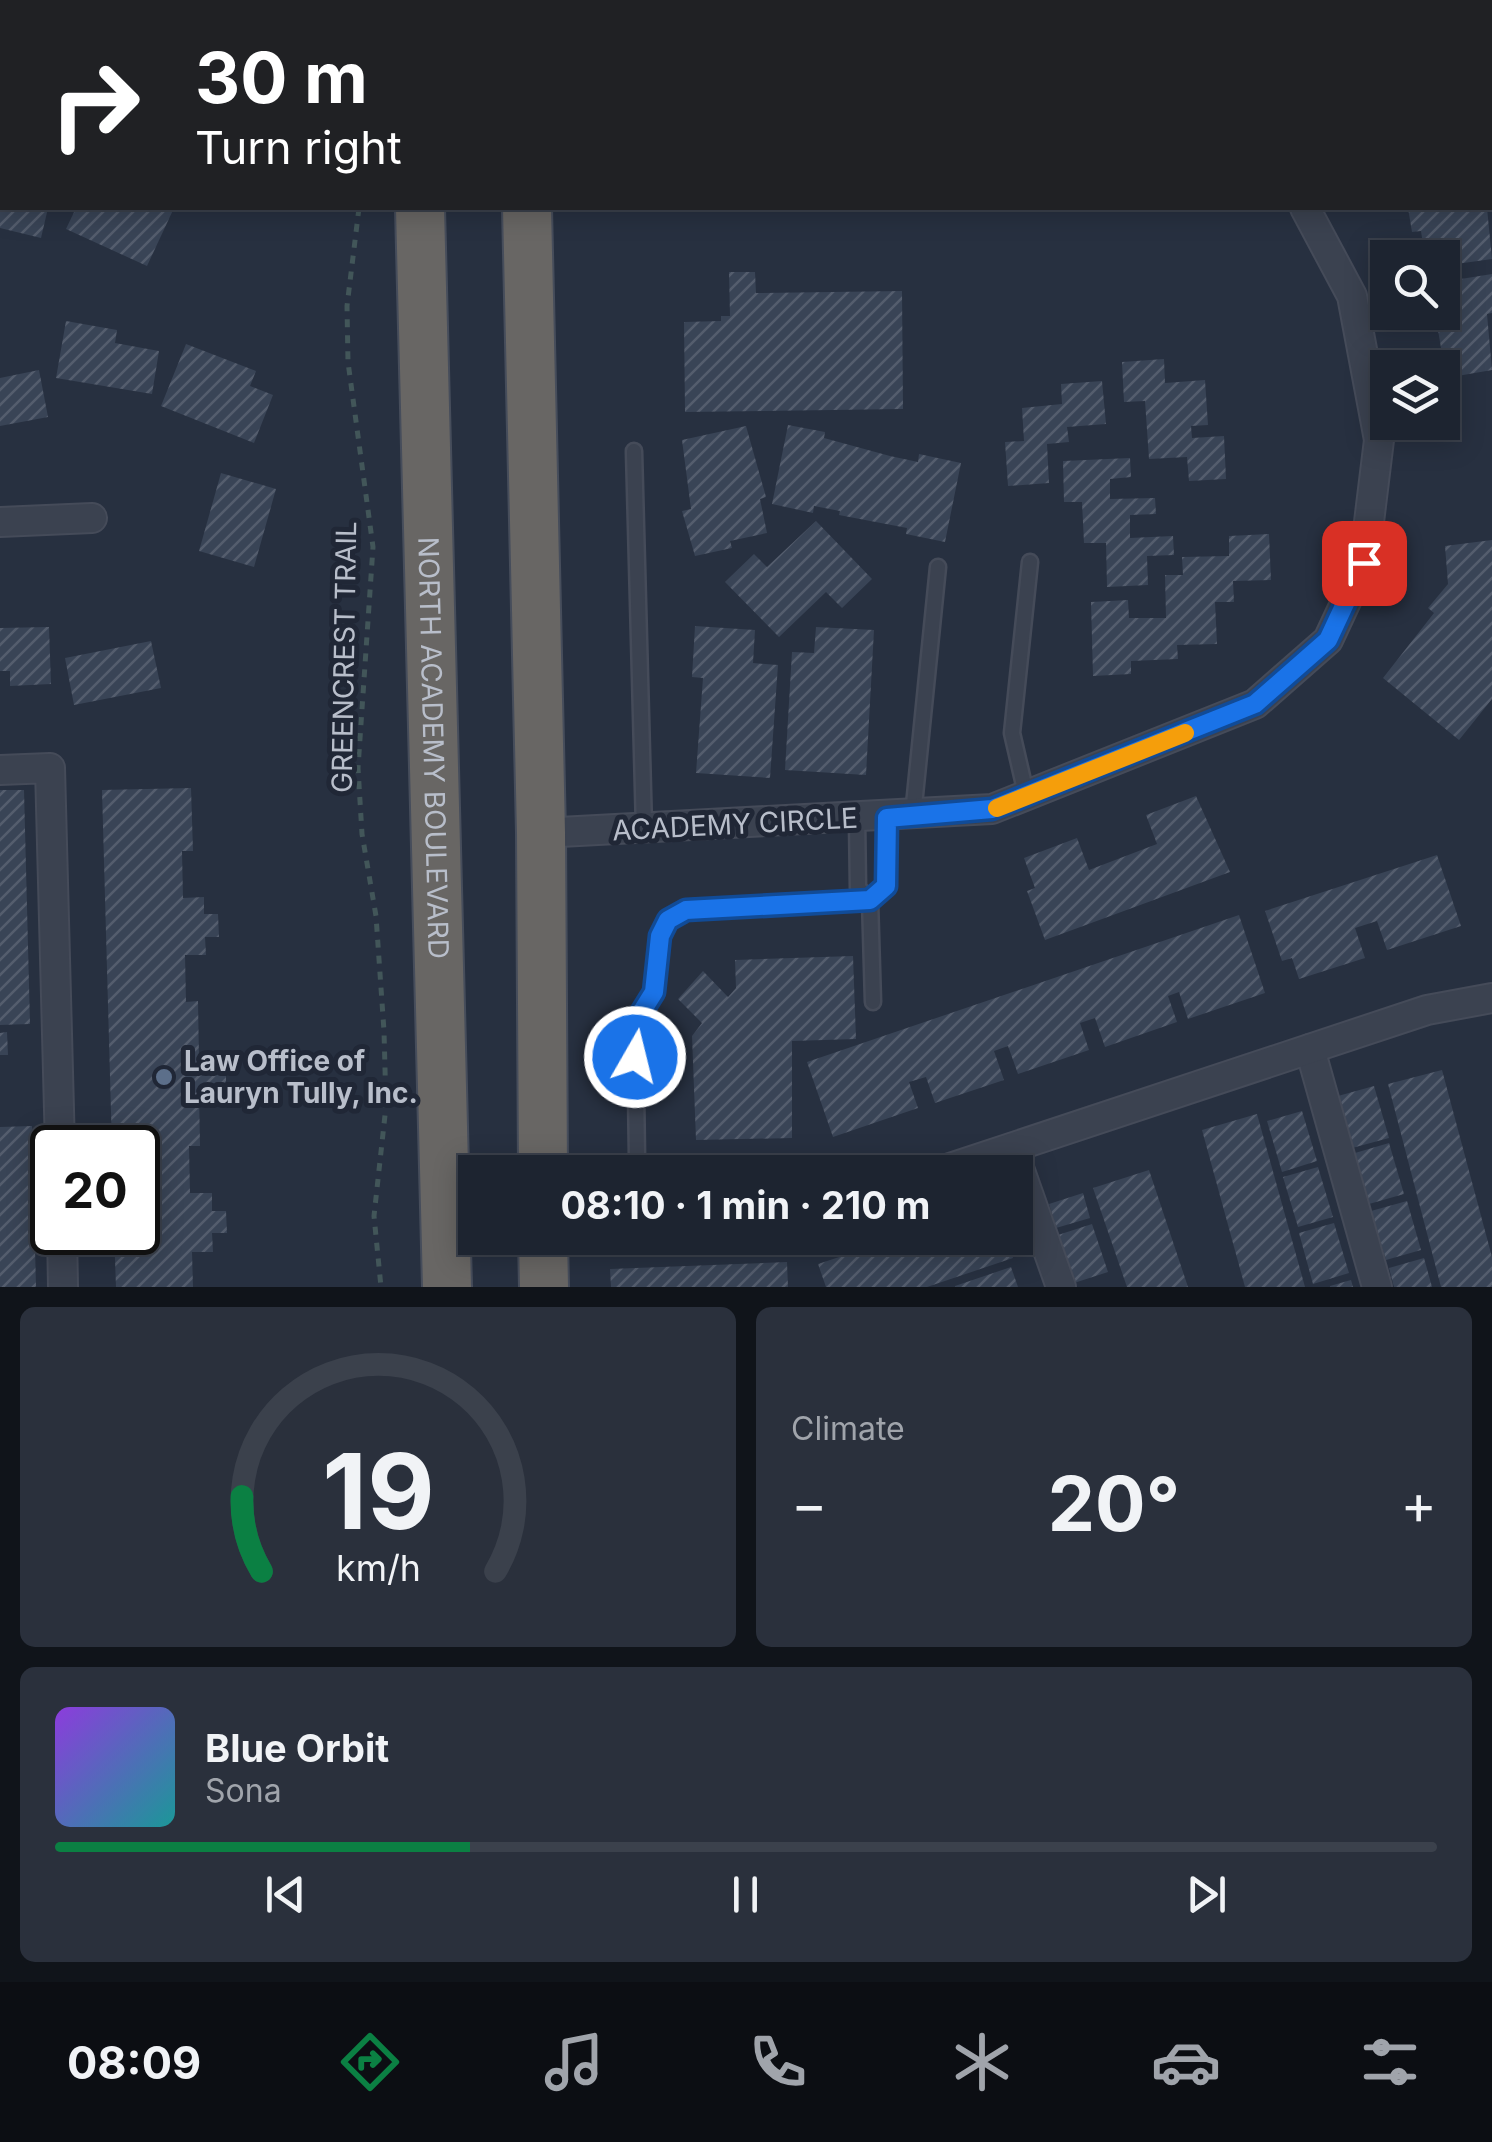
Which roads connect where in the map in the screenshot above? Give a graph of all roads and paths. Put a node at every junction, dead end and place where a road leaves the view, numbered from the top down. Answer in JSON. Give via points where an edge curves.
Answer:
{"nodes":[{"id":1,"x":359,"y":210,"type":"edge"},
{"id":2,"x":420,"y":210,"type":"edge"},
{"id":3,"x":527,"y":210,"type":"edge"},
{"id":4,"x":1306,"y":210,"type":"edge"},
{"id":5,"x":634,"y":452,"type":"dead end"},
{"id":6,"x":92,"y":518,"type":"dead end"},
{"id":7,"x":0,"y":522,"type":"edge"},
{"id":8,"x":1030,"y":562,"type":"dead end"},
{"id":9,"x":938,"y":568,"type":"dead end"},
{"id":10,"x":0,"y":770,"type":"edge"},
{"id":11,"x":1027,"y":798,"type":"junction"},
{"id":12,"x":900,"y":817,"type":"junction"},
{"id":13,"x":857,"y":819,"type":"junction"},
{"id":14,"x":644,"y":828,"type":"junction"},
{"id":15,"x":541,"y":833,"type":"junction"},
{"id":16,"x":870,"y":900,"type":"junction"},
{"id":17,"x":1492,"y":998,"type":"edge"},
{"id":18,"x":874,"y":1002,"type":"dead end"},
{"id":19,"x":1310,"y":1049,"type":"junction"},
{"id":20,"x":59,"y":1125,"type":"edge"},
{"id":21,"x":1012,"y":1148,"type":"junction"},
{"id":22,"x":543,"y":1155,"type":"edge"},
{"id":23,"x":637,"y":1155,"type":"edge"},
{"id":24,"x":990,"y":1155,"type":"edge"},
{"id":25,"x":62,"y":1255,"type":"edge"},
{"id":26,"x":543,"y":1255,"type":"edge"},
{"id":27,"x":63,"y":1287,"type":"edge"},
{"id":28,"x":381,"y":1287,"type":"edge"},
{"id":29,"x":447,"y":1287,"type":"edge"},
{"id":30,"x":544,"y":1287,"type":"edge"},
{"id":31,"x":1062,"y":1287,"type":"edge"},
{"id":32,"x":1376,"y":1287,"type":"edge"}],
"edges":[{"from":1,"to":28,"type":"path","name":"GREENCREST TRAIL","via":[[348,362],[372,546],[358,768],[384,1031],[386,1106],[374,1216]]},
{"from":2,"to":29,"type":"highway","name":"NORTH ACADEMY BOULEVARD"},
{"from":3,"to":15,"type":"highway"},
{"from":4,"to":11,"type":"street","name":"ACADEMY CIRCLE","via":[[1352,296],[1379,440],[1364,563],[1328,640],[1255,704]]},
{"from":5,"to":14,"type":"lane"},
{"from":6,"to":7,"type":"street"},
{"from":8,"to":11,"type":"lane","via":[[1012,733]]},
{"from":9,"to":12,"type":"lane"},
{"from":10,"to":20,"type":"street","via":[[50,768]]},
{"from":11,"to":12,"type":"street","name":"ACADEMY CIRCLE","via":[[992,809]]},
{"from":12,"to":13,"type":"street","name":"ACADEMY CIRCLE"},
{"from":12,"to":16,"type":"lane","via":[[886,886]]},
{"from":13,"to":14,"type":"street","name":"ACADEMY CIRCLE"},
{"from":13,"to":16,"type":"lane","via":[[858,888]]},
{"from":14,"to":15,"type":"street","name":"ACADEMY CIRCLE"},
{"from":15,"to":22,"type":"highway"},
{"from":16,"to":18,"type":"lane"},
{"from":16,"to":23,"type":"lane","via":[[686,910],[668,920],[654,992],[634,1024]]},
{"from":17,"to":19,"type":"street","via":[[1428,1010]]},
{"from":19,"to":21,"type":"street"},
{"from":19,"to":32,"type":"street"},
{"from":21,"to":24,"type":"street"},
{"from":21,"to":31,"type":"street"},
{"from":25,"to":27,"type":"street"},
{"from":26,"to":30,"type":"highway"}]}
